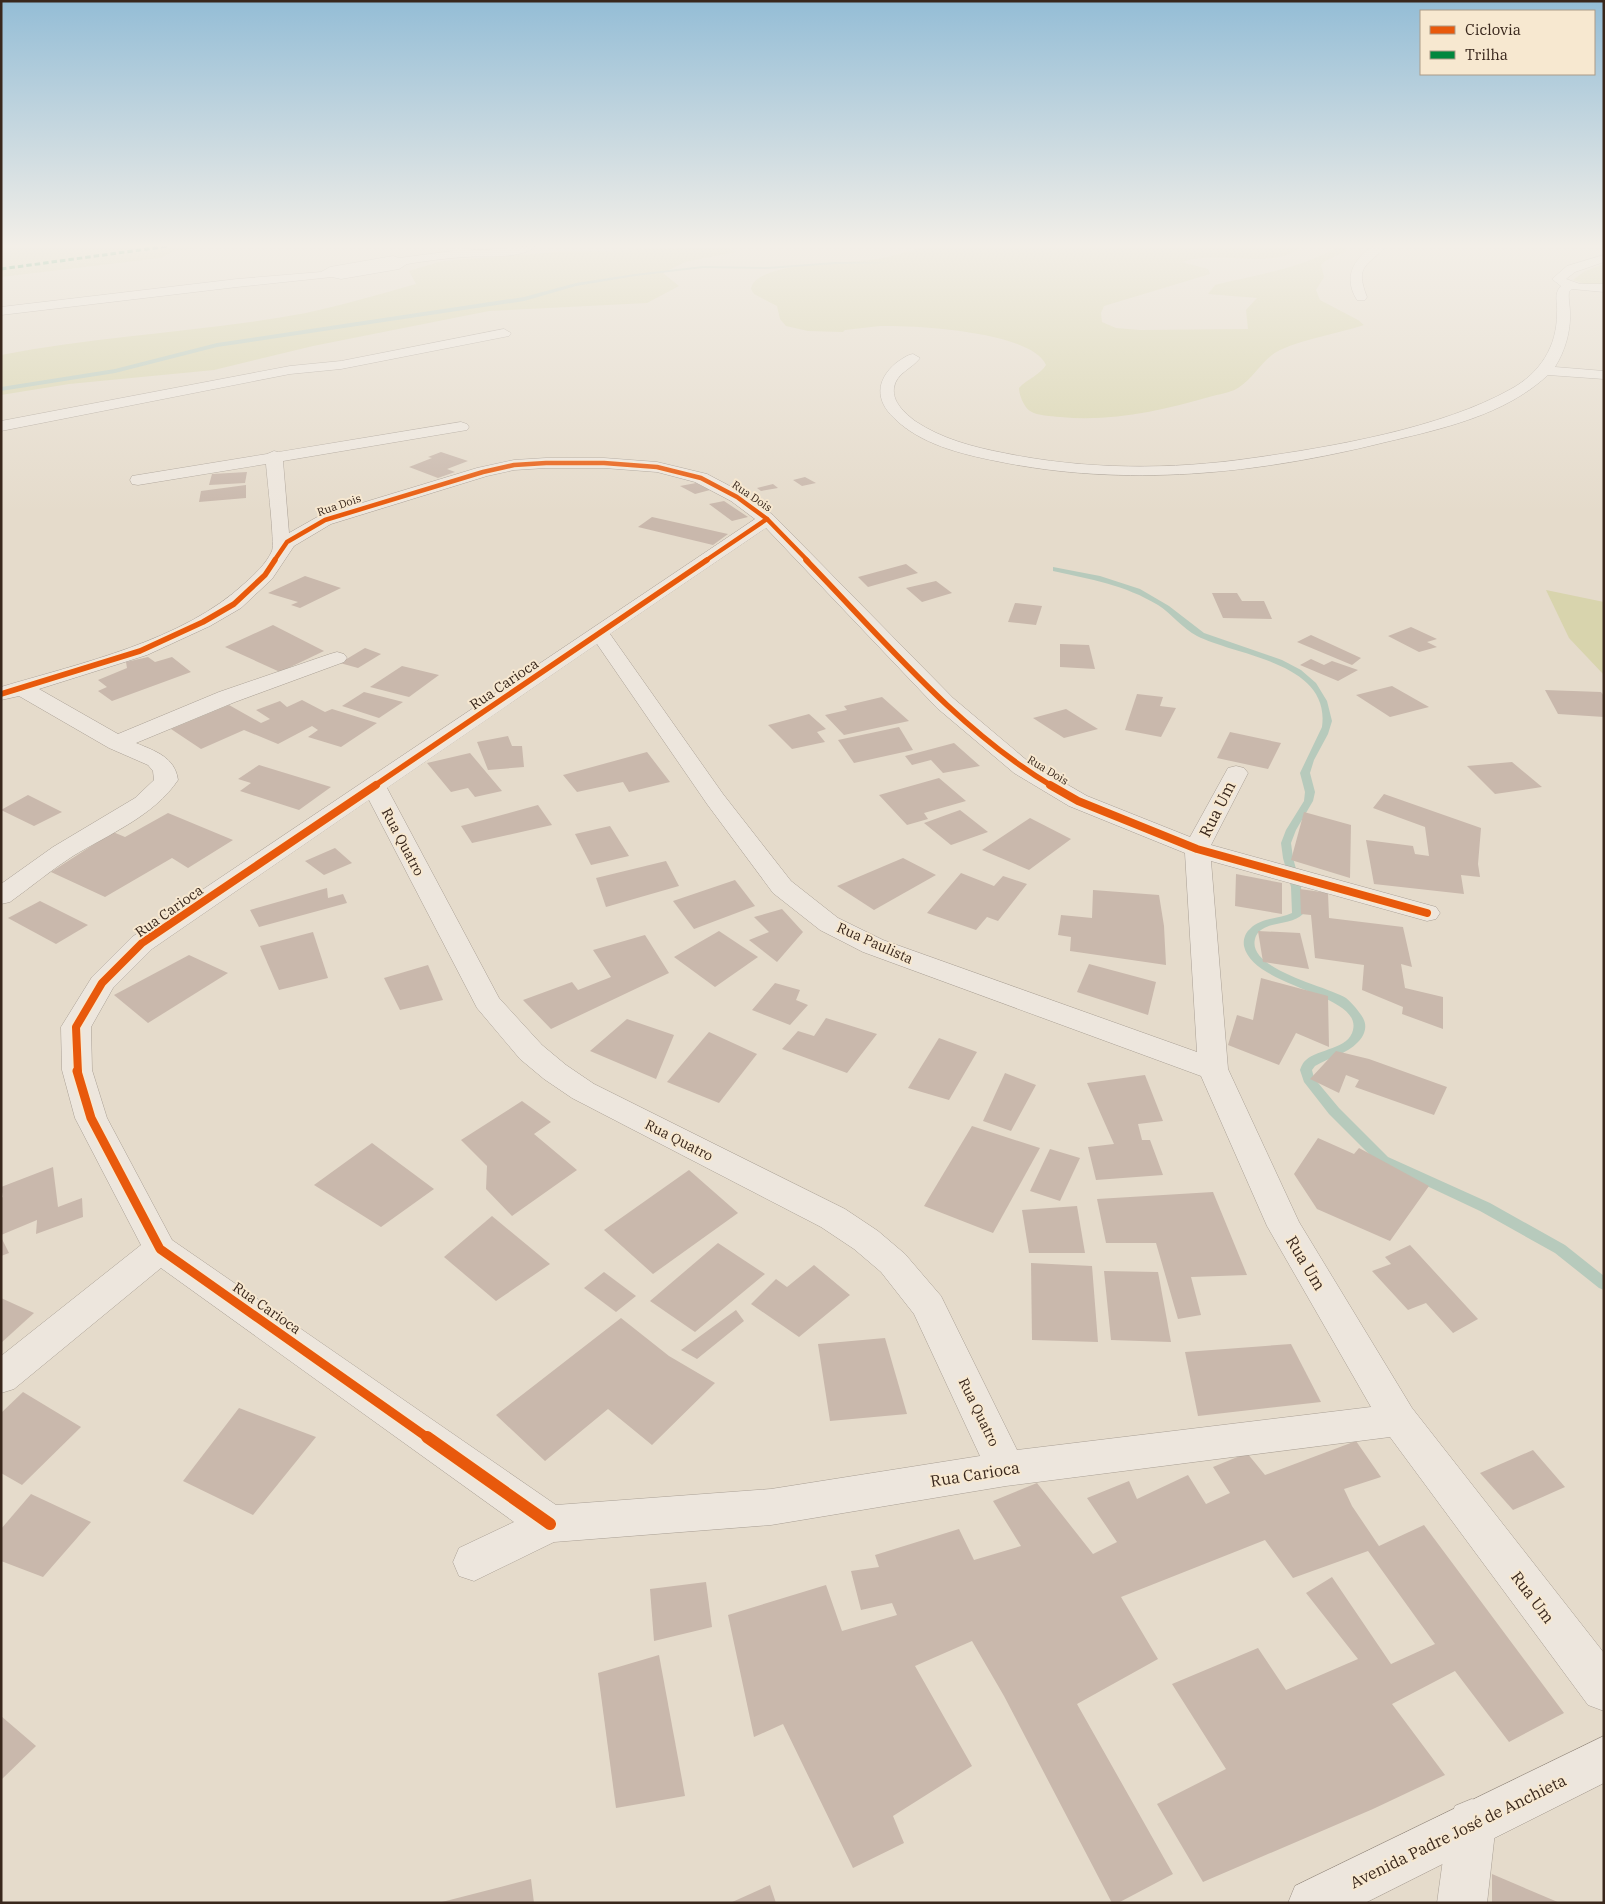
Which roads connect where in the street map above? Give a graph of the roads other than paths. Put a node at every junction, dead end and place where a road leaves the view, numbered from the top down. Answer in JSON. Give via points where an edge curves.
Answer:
{"nodes":[{"id":1,"x":495,"y":335,"type":"edge"},
{"id":2,"x":1560,"y":335,"type":"edge"},
{"id":3,"x":913,"y":358,"type":"dead end"},
{"id":4,"x":1544,"y":370,"type":"junction"},
{"id":5,"x":1604,"y":375,"type":"edge"},
{"id":6,"x":1,"y":426,"type":"edge"},
{"id":7,"x":461,"y":426,"type":"dead end"},
{"id":8,"x":274,"y":456,"type":"junction"},
{"id":9,"x":138,"y":480,"type":"dead end"},
{"id":10,"x":767,"y":519,"type":"junction"},
{"id":11,"x":282,"y":551,"type":"junction"},
{"id":12,"x":600,"y":634,"type":"junction"},
{"id":13,"x":336,"y":658,"type":"dead end"},
{"id":14,"x":11,"y":691,"type":"edge"},
{"id":15,"x":117,"y":743,"type":"junction"},
{"id":16,"x":1236,"y":773,"type":"dead end"},
{"id":17,"x":374,"y":786,"type":"junction"},
{"id":18,"x":1197,"y":849,"type":"junction"},
{"id":19,"x":1,"y":896,"type":"edge"},
{"id":20,"x":1427,"y":913,"type":"dead end"},
{"id":21,"x":1213,"y":1069,"type":"junction"},
{"id":22,"x":160,"y":1248,"type":"junction"},
{"id":23,"x":1,"y":1378,"type":"edge"},
{"id":24,"x":1400,"y":1420,"type":"junction"},
{"id":25,"x":1006,"y":1469,"type":"junction"},
{"id":26,"x":550,"y":1524,"type":"junction"},
{"id":27,"x":474,"y":1562,"type":"dead end"},
{"id":28,"x":1604,"y":1689,"type":"edge"},
{"id":29,"x":1604,"y":1759,"type":"edge"},
{"id":30,"x":1472,"y":1823,"type":"junction"},
{"id":31,"x":1312,"y":1903,"type":"edge"},
{"id":32,"x":1462,"y":1903,"type":"edge"}],
"edges":[{"from":1,"to":6,"type":"street","via":[[341,365],[290,370]]},
{"from":2,"to":4,"type":"street"},
{"from":3,"to":4,"type":"street","via":[[894,372],[886,388],[886,396],[896,413],[918,429],[952,445],[997,457],[1068,469],[1119,472],[1236,464],[1390,437],[1488,406],[1513,394]]},
{"from":4,"to":5,"type":"street"},
{"from":7,"to":8,"type":"street"},
{"from":8,"to":9,"type":"street"},
{"from":8,"to":11,"type":"street"},
{"from":10,"to":11,"type":"street","name":"Rua Dois","via":[[737,497],[701,478],[657,467],[604,462],[514,465],[325,520],[288,542]]},
{"from":10,"to":12,"type":"street","name":"Rua Carioca"},
{"from":10,"to":18,"type":"street","name":"Rua Dois","via":[[944,703],[1022,768],[1078,801]]},
{"from":11,"to":14,"type":"street","name":"Rua Dois","via":[[265,575],[234,604],[203,622],[140,651]]},
{"from":12,"to":17,"type":"street","name":"Rua Carioca"},
{"from":12,"to":21,"type":"street","name":"Rua Paulista","via":[[715,799],[782,886],[829,924],[873,946]]},
{"from":13,"to":15,"type":"street","via":[[227,697]]},
{"from":14,"to":15,"type":"street"},
{"from":15,"to":19,"type":"street","via":[[156,760],[165,770],[166,780],[160,789],[144,803],[62,852]]},
{"from":16,"to":18,"type":"street","name":"Rua Um"},
{"from":17,"to":22,"type":"street","name":"Rua Carioca","via":[[142,943],[102,983],[76,1026],[77,1070],[92,1118]]},
{"from":17,"to":25,"type":"street","name":"Rua Quatro","via":[[487,1002],[531,1052],[583,1091],[833,1218],[893,1263],[928,1306]]},
{"from":18,"to":20,"type":"street","name":"Rua Dois"},
{"from":18,"to":21,"type":"street","name":"Rua Um"},
{"from":21,"to":24,"type":"street","name":"Rua Um","via":[[1284,1226]]},
{"from":22,"to":23,"type":"street"},
{"from":22,"to":26,"type":"street","name":"Rua Carioca"},
{"from":24,"to":25,"type":"street","name":"Rua Carioca"},
{"from":24,"to":28,"type":"street","name":"Rua Um"},
{"from":25,"to":26,"type":"street","name":"Rua Carioca","via":[[771,1507]]},
{"from":26,"to":27,"type":"street","name":"Rua Carioca"},
{"from":29,"to":30,"type":"street","name":"Avenida Padre José de Anchieta"},
{"from":30,"to":31,"type":"street","name":"Avenida Padre José de Anchieta"},
{"from":30,"to":32,"type":"street"}]}
